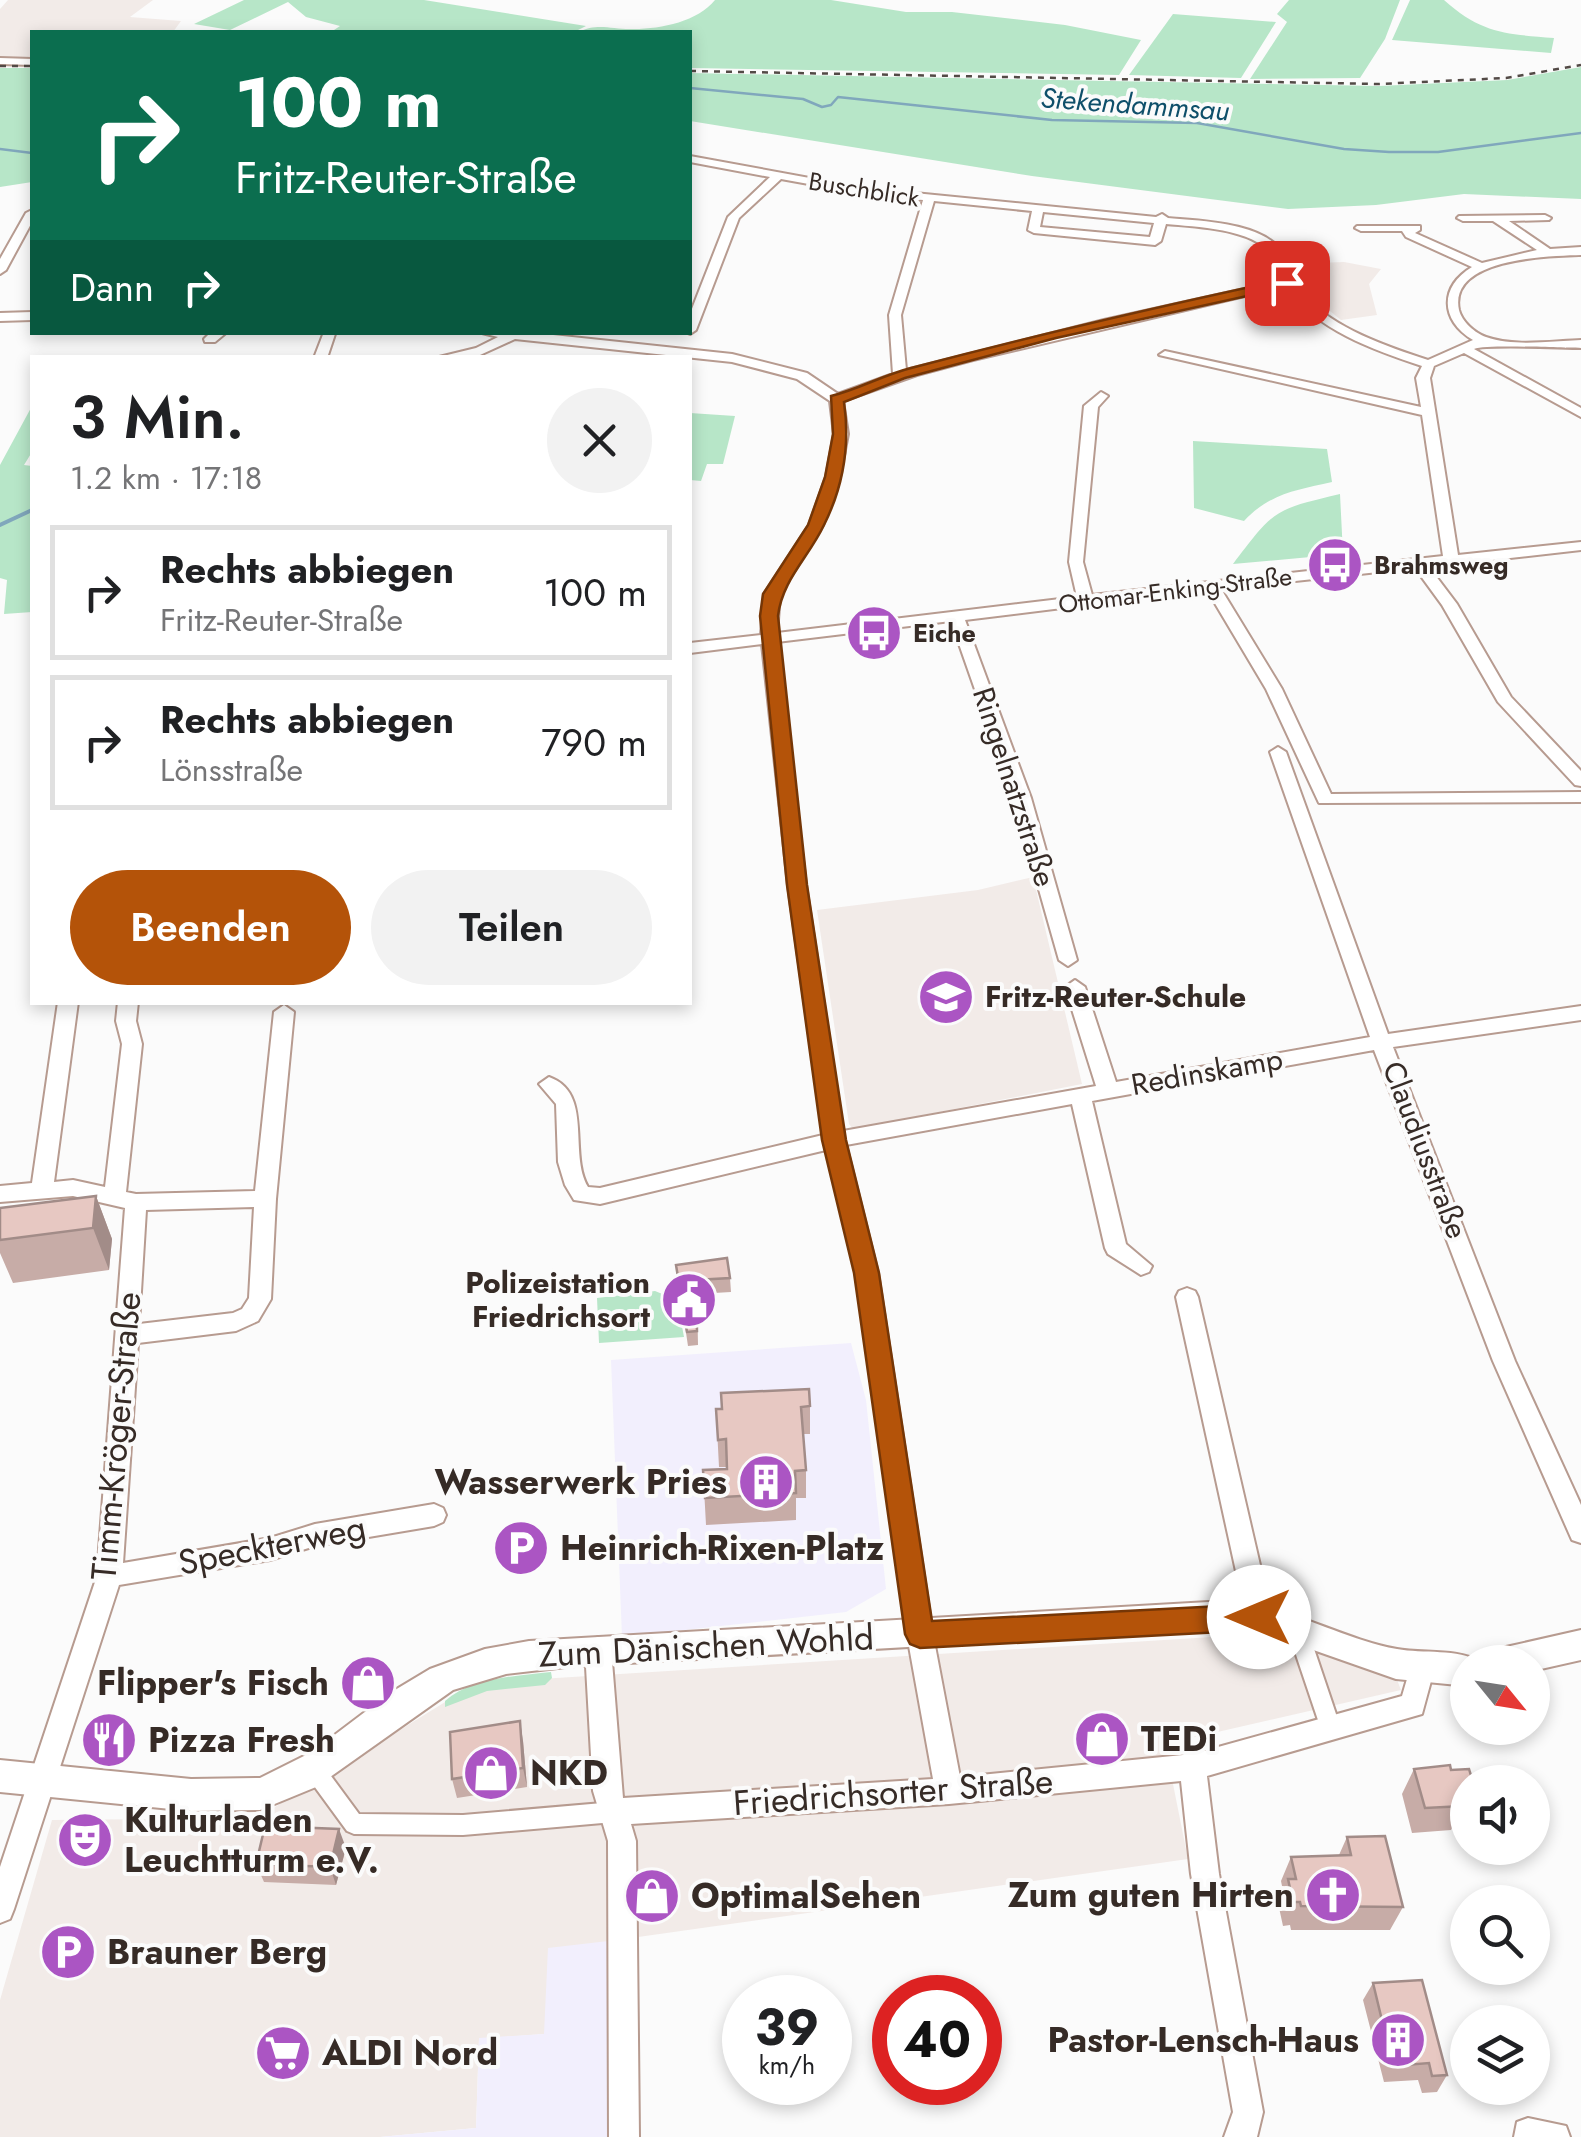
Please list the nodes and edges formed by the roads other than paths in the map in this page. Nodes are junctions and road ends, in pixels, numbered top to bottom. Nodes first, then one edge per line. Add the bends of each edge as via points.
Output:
1 (0, 61) edge
2 (30, 62) edge
3 (692, 159) edge
4 (779, 175) junction
5 (929, 198) junction
6 (1039, 206) junction
7 (1493, 216) junction
8 (30, 217) edge
9 (1162, 218) junction
10 (1463, 218) dead end
11 (1546, 218) dead end
12 (1361, 228) dead end
13 (1406, 228) junction
14 (1428, 228) dead end
15 (1581, 251) edge
16 (1547, 252) junction
17 (1482, 267) junction
18 (0, 270) edge
19 (1287, 283) junction
20 (30, 316) edge
21 (0, 317) edge
22 (692, 326) edge
23 (504, 335) edge
24 (688, 335) edge
25 (511, 336) junction
26 (563, 336) edge
27 (1483, 340) junction
28 (1581, 344) edge
29 (1462, 348) junction
30 (682, 351) junction
31 (458, 355) edge
32 (1166, 355) dead end
33 (1429, 364) junction
34 (900, 375) junction
35 (1101, 396) dead end
36 (836, 399) junction
37 (1426, 412) junction
38 (1581, 413) edge
39 (1581, 546) edge
40 (1451, 559) junction
41 (1418, 562) junction
42 (1211, 585) junction
43 (1086, 601) junction
44 (956, 616) junction
45 (769, 638) junction
46 (692, 648) edge
47 (1310, 763) junction
48 (1581, 781) edge
49 (1581, 796) edge
50 (1068, 960) dead end
51 (1075, 987) dead end
52 (68, 1005) edge
53 (128, 1005) edge
54 (284, 1012) dead end
55 (1581, 1012) edge
56 (1384, 1042) junction
57 (548, 1084) dead end
58 (1108, 1090) junction
59 (1080, 1096) junction
60 (834, 1140) junction
61 (42, 1188) junction
62 (0, 1194) edge
63 (126, 1199) junction
64 (265, 1199) junction
65 (1141, 1266) dead end
66 (1187, 1297) dead end
67 (125, 1334) junction
68 (434, 1515) dead end
69 (1581, 1532) edge
70 (110, 1576) junction
71 (1259, 1617) junction
72 (1297, 1628) junction
73 (920, 1634) junction
74 (1581, 1645) edge
75 (598, 1649) junction
76 (1550, 1652) edge
77 (1422, 1670) junction
78 (1450, 1671) edge
79 (1330, 1726) junction
80 (1193, 1767) junction
81 (313, 1768) junction
82 (0, 1776) edge
83 (42, 1780) junction
84 (949, 1791) junction
85 (614, 1812) junction
86 (0, 1909) edge
87 (1244, 2125) edge
88 (624, 2137) edge

1 - 2 street
3 - 4 street, Buschblick
4 - 5 street, Buschblick
4 - 22 street via 734,217
5 - 6 street, Buschblick
5 - 34 street via 896,316
6 - 9 street, Buschblick
6 - 9 street via 1034,230 1052,233 1155,241
7 - 10 street
7 - 11 street
7 - 16 street
8 - 18 street
9 - 19 street, Buschblick via 1246,232 1278,254
12 - 13 street
13 - 14 street
13 - 17 street
15 - 16 street
16 - 17 street
17 - 27 street via 1457,284 1452,302 1456,319
19 - 33 street, Buschblick via 1349,332
19 - 34 street
20 - 21 street
23 - 25 street
24 - 30 street
25 - 26 street
25 - 31 street
26 - 30 street
27 - 28 street
27 - 29 street
29 - 33 street
29 - 38 street
30 - 36 street via 772,366
32 - 37 street
33 - 37 street via 1423,378
34 - 36 street
35 - 43 street via 1091,406 1076,562
36 - 45 street via 841,434 833,477 816,525 772,594
37 - 40 street
39 - 40 street, Ottomar-Enking-Straße
40 - 41 street, Ottomar-Enking-Straße
41 - 42 street, Ottomar-Enking-Straße
41 - 48 street via 1504,699
42 - 43 street, Ottomar-Enking-Straße
42 - 47 street via 1254,647
43 - 44 street, Ottomar-Enking-Straße
44 - 45 street, Ottomar-Enking-Straße
44 - 50 street, Ringelnatzstraße via 1022,798
45 - 46 street, Ottomar-Enking-Straße
45 - 60 street
47 - 49 street via 1324,799
47 - 56 street, Claudiusstraße via 1280,758
51 - 58 street
52 - 61 street
53 - 63 street, Timm-Kröger-Straße
54 - 64 street
55 - 56 street, Redinskamp
56 - 58 street, Redinskamp
56 - 69 street, Claudiusstraße via 1504,1361
57 - 60 street, Redinskamp via 566,1102 570,1174 590,1196
58 - 59 street, Redinskamp
59 - 60 street, Redinskamp
59 - 65 street via 1116,1248
60 - 73 street via 866,1273
61 - 62 street
61 - 63 street
63 - 64 street
63 - 67 street, Timm-Kröger-Straße
64 - 67 street via 260,1300 250,1315
66 - 71 street
67 - 70 street, Timm-Kröger-Straße
68 - 70 street, Speckterweg
70 - 83 street, Timm-Kröger-Straße
71 - 72 street, Zum Dänischen Wohld
71 - 73 street, Zum Dänischen Wohld
72 - 77 street, Zum Dänischen Wohld
72 - 79 street
73 - 75 street, Zum Dänischen Wohld
73 - 84 street
74 - 76 street
75 - 81 street, Zum Dänischen Wohld via 496,1659 462,1670
75 - 85 street
77 - 78 street
77 - 79 street, Friedrichsorter Straße via 1413,1705
79 - 80 street, Friedrichsorter Straße
80 - 84 street, Friedrichsorter Straße
80 - 87 street
81 - 83 street, Zum Dänischen Wohld via 258,1795 234,1797
81 - 85 street, Friedrichsorter Straße via 354,1824 449,1826
82 - 83 street, Zum Dänischen Wohld
83 - 86 street
84 - 85 street, Friedrichsorter Straße
85 - 88 street via 622,1841

